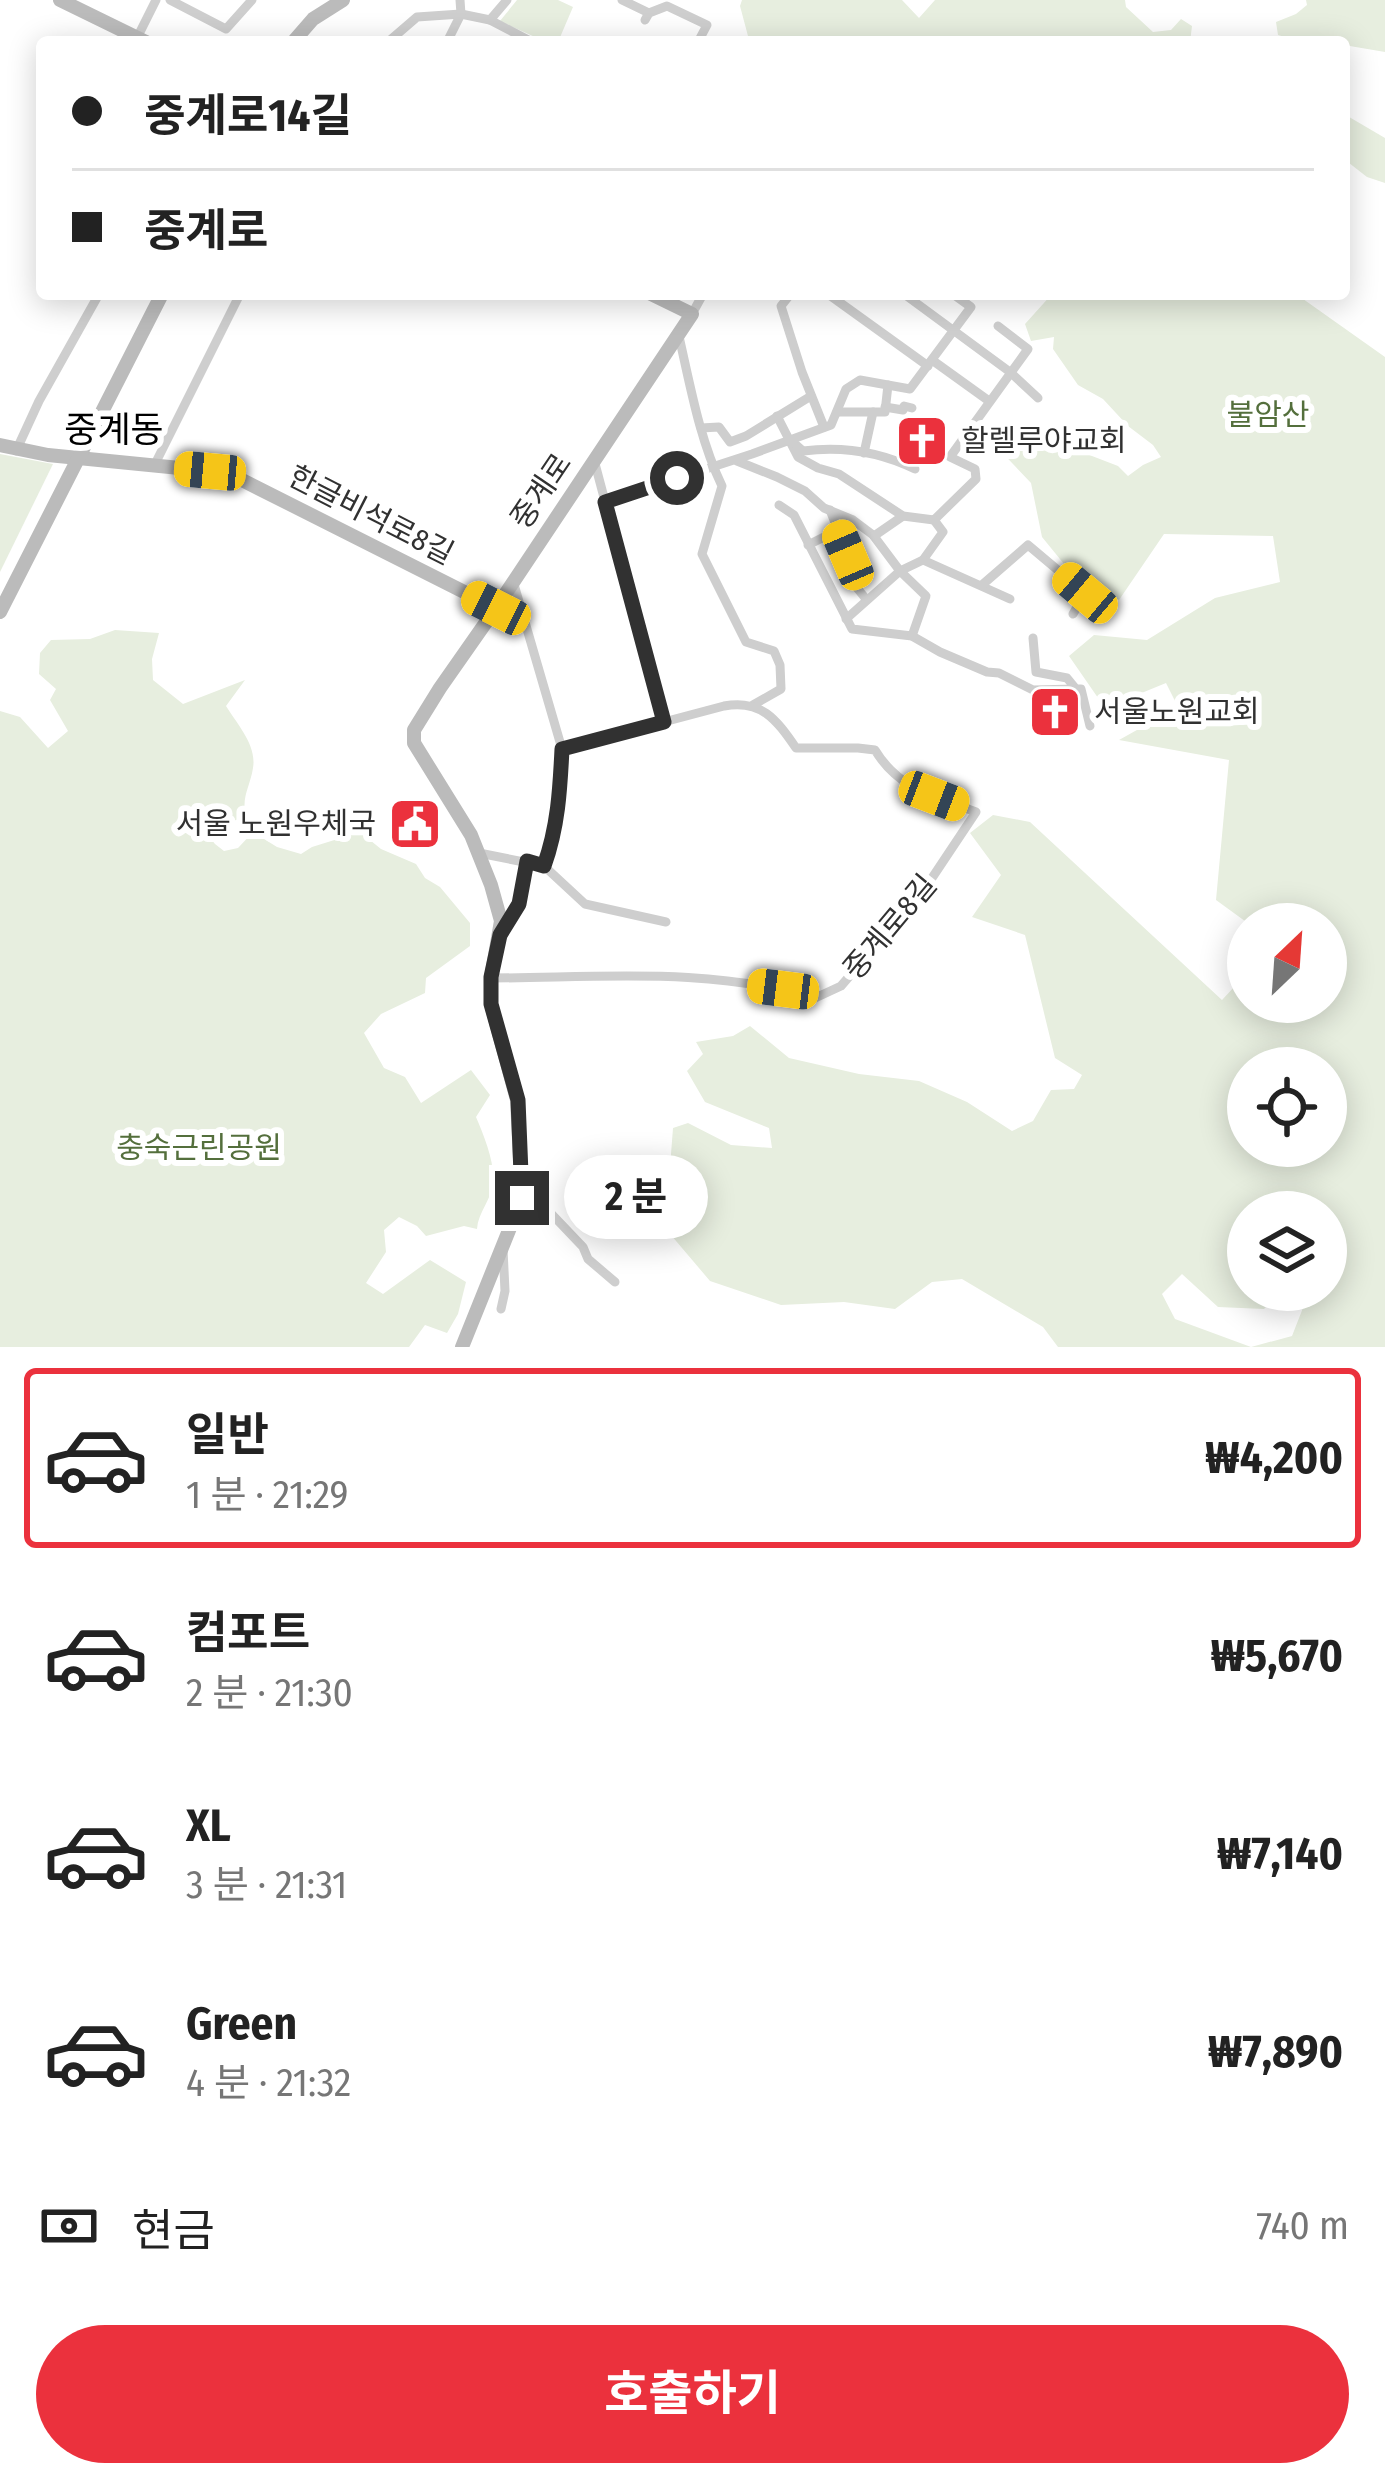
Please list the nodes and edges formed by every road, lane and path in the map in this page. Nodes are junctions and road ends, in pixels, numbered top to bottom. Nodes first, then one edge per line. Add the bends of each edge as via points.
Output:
1 (60, 0) edge
2 (156, 0) edge
3 (170, 0) edge
4 (252, 0) edge
5 (343, 0) edge
6 (460, 0) edge
7 (507, 0) edge
8 (622, 0) edge
9 (461, 14) junction
10 (490, 20) junction
11 (132, 36) edge
12 (142, 36) edge
13 (298, 36) edge
14 (395, 36) edge
15 (450, 36) edge
16 (521, 36) edge
17 (701, 36) edge
18 (96, 300) edge
19 (159, 300) edge
20 (237, 300) edge
21 (663, 300) edge
22 (700, 300) edge
23 (785, 300) edge
24 (837, 300) edge
25 (913, 300) edge
26 (961, 300) edge
27 (692, 314) junction
28 (998, 326) dead end
29 (954, 329) junction
30 (678, 332) junction
31 (930, 363) junction
32 (1010, 372) junction
33 (888, 385) junction
34 (811, 396) junction
35 (1038, 398) dead end
36 (989, 401) junction
37 (885, 407) junction
38 (912, 408) dead end
39 (836, 412) junction
40 (873, 412) junction
41 (777, 416) junction
42 (827, 426) junction
43 (701, 428) junction
44 (790, 440) junction
45 (8, 448) edge
46 (829, 448) junction
47 (864, 453) junction
48 (77, 458) junction
49 (736, 459) junction
50 (594, 460) junction
51 (154, 466) junction
52 (712, 466) junction
53 (915, 469) dead end
54 (605, 502) junction
55 (779, 506) dead end
56 (830, 510) junction
57 (903, 516) junction
58 (934, 520) junction
59 (838, 530) junction
60 (874, 536) junction
61 (808, 544) junction
62 (922, 560) junction
63 (900, 572) junction
64 (514, 581) junction
65 (982, 585) junction
66 (1010, 598) dead end
67 (866, 599) junction
68 (496, 608) junction
69 (0, 612) edge
70 (1073, 614) dead end
71 (846, 619) junction
72 (912, 636) junction
73 (1033, 638) dead end
74 (1076, 689) junction
75 (753, 705) junction
76 (664, 722) junction
77 (1090, 726) dead end
78 (562, 749) junction
79 (479, 853) junction
80 (527, 861) junction
81 (544, 866) junction
82 (666, 922) dead end
83 (500, 935) junction
84 (491, 977) junction
85 (523, 1184) junction
86 (503, 1249) junction
87 (615, 1282) dead end
88 (501, 1310) dead end
89 (462, 1347) edge

1 - 11 street
2 - 12 street
3 - 4 street via 226,29
5 - 13 street
6 - 9 street
7 - 10 street
8 - 17 street via 647,17 667,6 707,25
9 - 10 street
9 - 14 street via 417,16
9 - 15 street
10 - 16 street
18 - 45 street
19 - 48 street
20 - 51 street
21 - 27 street
22 - 27 street
23 - 34 street
24 - 31 street
25 - 29 street
26 - 29 street via 971,307
27 - 30 street, 중계로
28 - 32 street via 1028,349
29 - 31 street
29 - 32 street
30 - 43 street
30 - 50 street, 중계로
31 - 33 street via 910,388
31 - 36 street
32 - 35 street
32 - 36 street
33 - 37 street
33 - 39 street via 860,380
34 - 41 street
34 - 42 street
36 - 58 street via 950,458 975,469 976,479
37 - 38 street
37 - 40 street
39 - 40 street
39 - 42 street
40 - 47 street
41 - 43 street via 730,442 719,427
41 - 44 street
42 - 44 street
42 - 46 street
43 - 52 street
44 - 46 street via 803,451
44 - 49 street
44 - 57 street via 798,457
45 - 48 street, 한글비석로8길
46 - 47 street
47 - 53 street
48 - 51 street, 한글비석로8길
48 - 69 street
49 - 52 street
49 - 56 street
50 - 54 street
50 - 64 street, 중계로
51 - 68 street, 한글비석로8길 via 240,479
52 - 54 street
52 - 75 street via 722,486 702,554 746,642 773,651 780,665 781,689
54 - 76 street
55 - 61 street via 794,515
56 - 59 street
56 - 60 street
57 - 58 street
57 - 60 street
58 - 62 street via 943,532
59 - 61 street
59 - 67 street via 849,578
60 - 63 street
61 - 71 street
62 - 63 street
62 - 65 street
63 - 67 street
63 - 72 street via 926,596
64 - 68 street, 중계로
64 - 78 street
65 - 66 street
65 - 70 street via 1028,545 1085,593
67 - 71 street
68 - 79 street, 중계로 via 413,740
71 - 72 street via 852,629
72 - 74 street via 1033,690
73 - 74 street via 1036,672 1067,678
74 - 77 street
75 - 76 street
75 - 84 street, 중계로8길 via 796,748 875,750 912,788 976,812 926,887 841,986 813,999 698,978
76 - 78 street
78 - 81 street via 559,810
79 - 80 street
79 - 83 street, 중계로
80 - 81 street
80 - 83 street, 중계로 via 519,904
81 - 82 street via 585,904
83 - 84 street, 중계로
84 - 85 street, 중계로 via 518,1100
85 - 86 street, 중계로
85 - 87 street
86 - 88 street
86 - 89 street, 중계로

